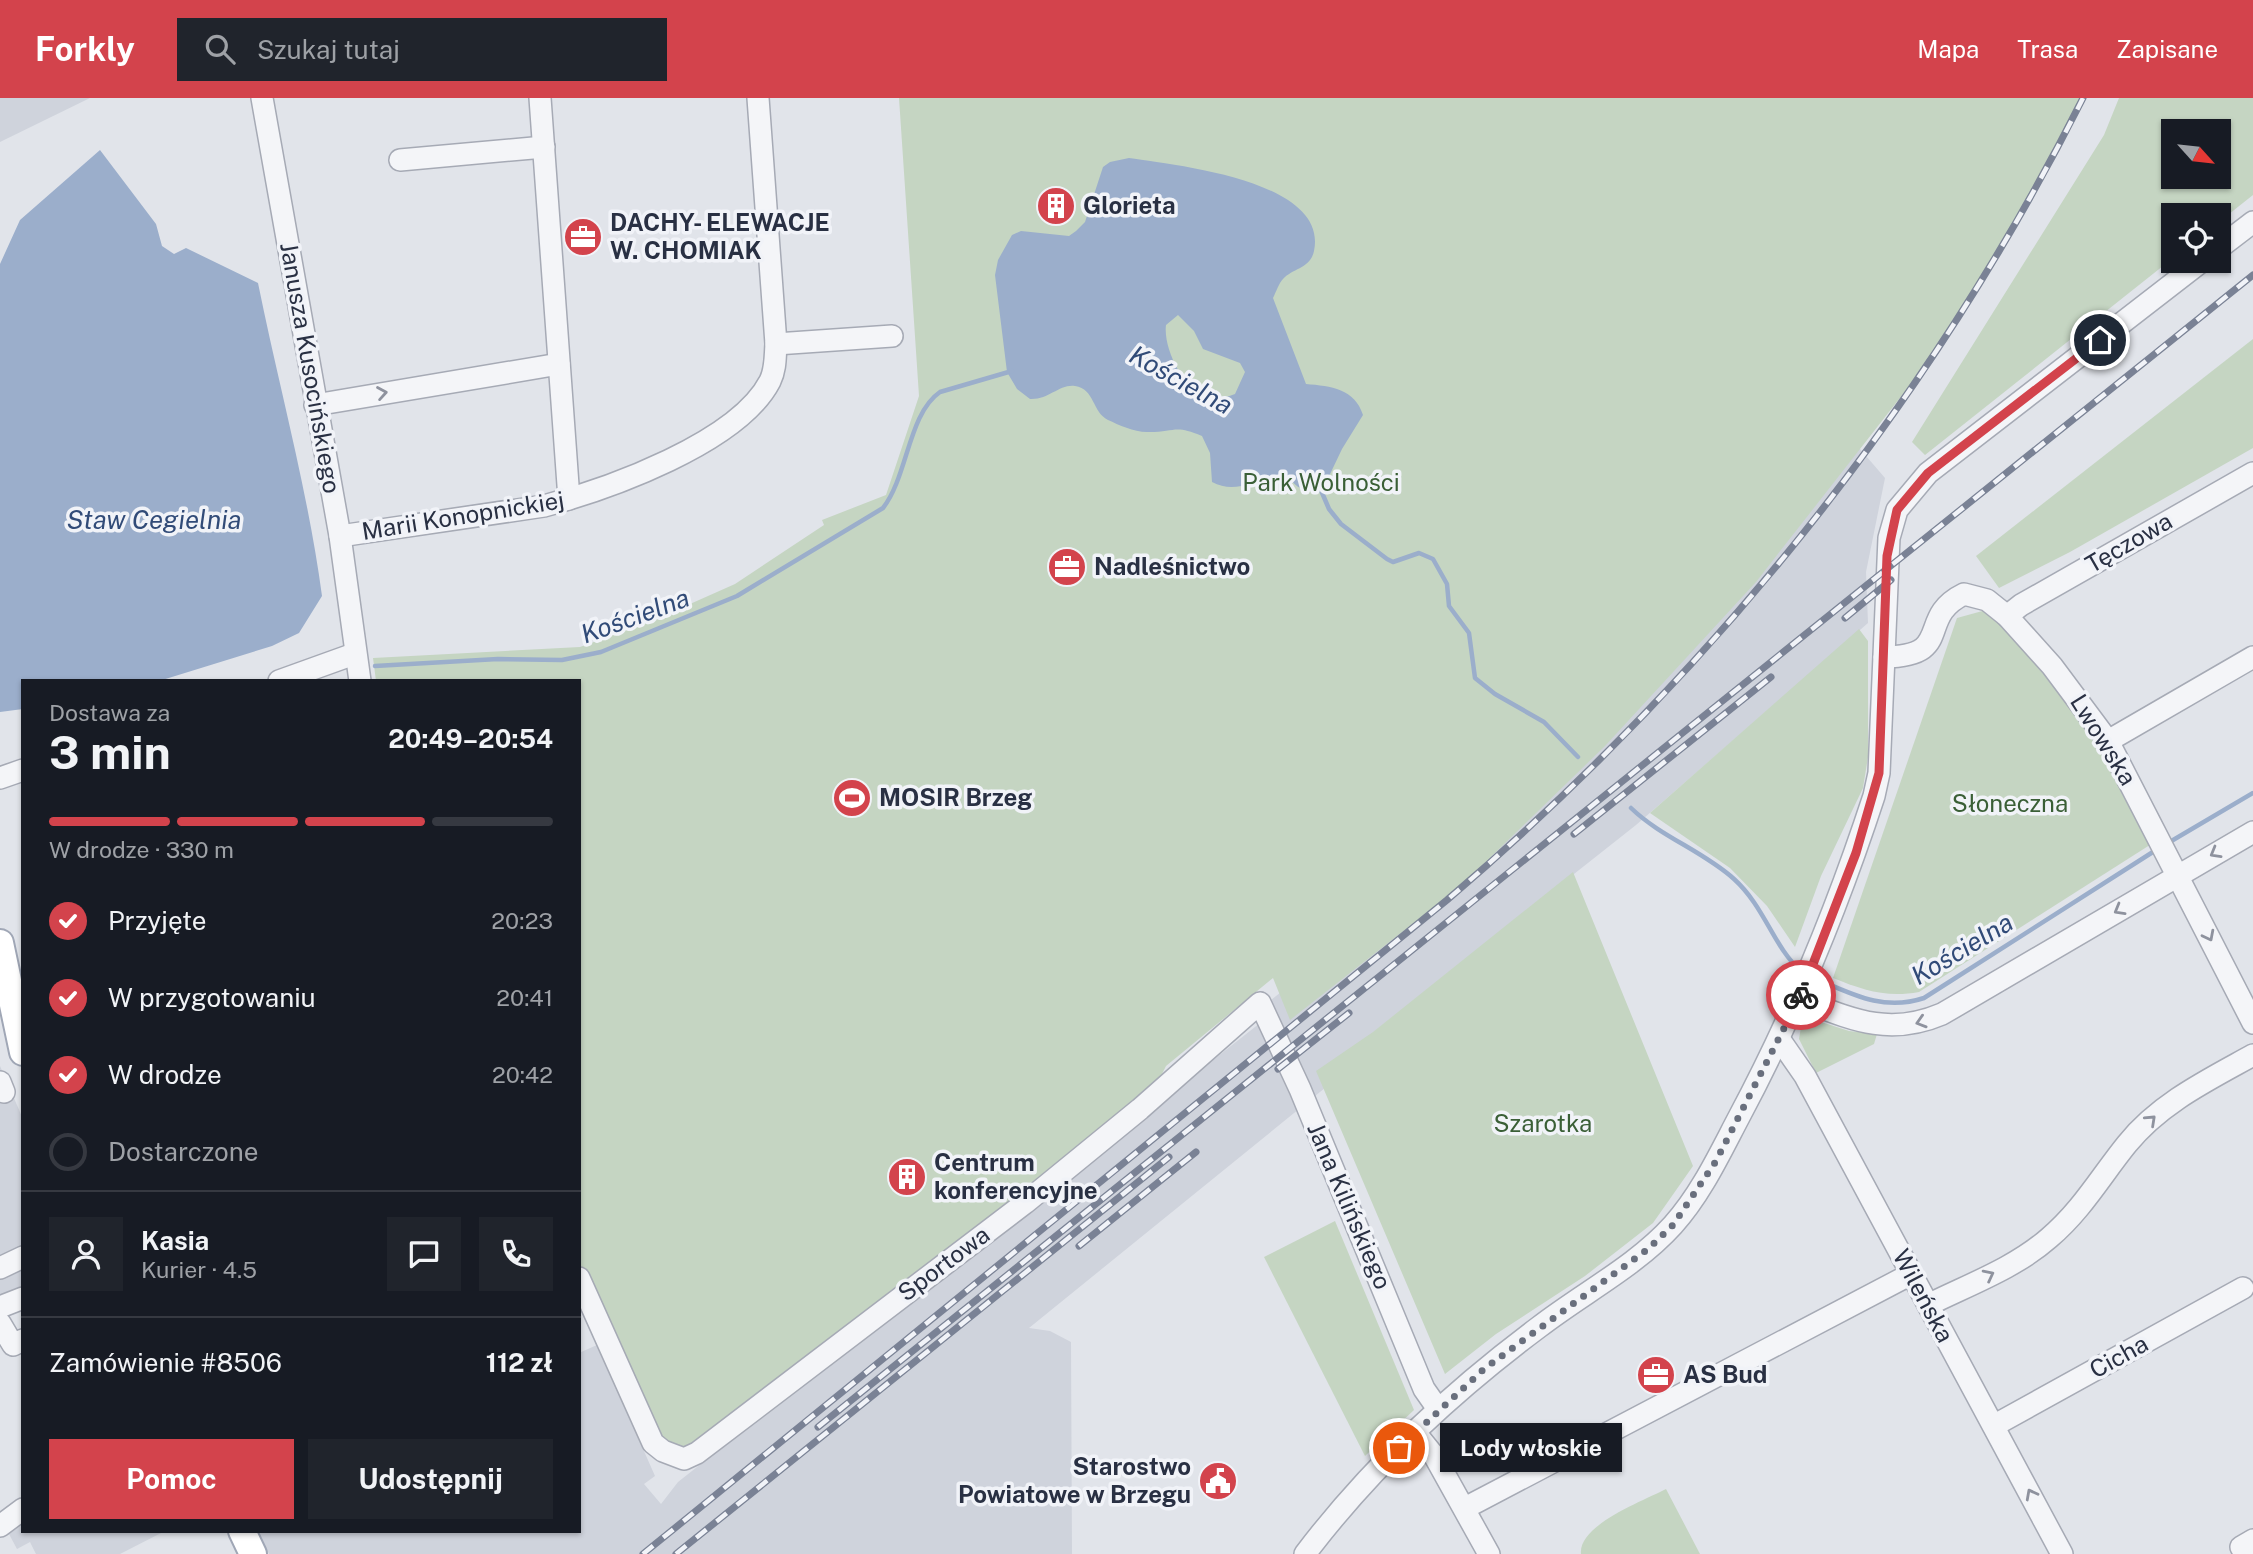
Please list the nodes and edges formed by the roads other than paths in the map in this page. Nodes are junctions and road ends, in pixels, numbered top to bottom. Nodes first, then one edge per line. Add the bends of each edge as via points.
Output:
1 (262, 98) edge
2 (540, 98) edge
3 (758, 98) edge
4 (544, 147) junction
5 (400, 160) dead end
6 (2253, 222) edge
7 (2231, 239) edge
8 (2187, 273) edge
9 (892, 335) dead end
10 (776, 344) junction
11 (559, 364) junction
12 (315, 405) junction
13 (2253, 473) edge
14 (569, 499) junction
15 (340, 536) junction
16 (2007, 616) junction
17 (354, 654) junction
18 (1884, 657) junction
19 (2253, 657) edge
20 (285, 679) edge
21 (360, 679) edge
22 (2108, 741) junction
23 (21, 771) edge
24 (0, 778) edge
25 (2253, 832) edge
26 (2178, 875) junction
27 (0, 934) edge
28 (0, 943) edge
29 (1806, 982) junction
30 (21, 992) edge
31 (1260, 1003) joint
32 (2253, 1023) edge
33 (1780, 1040) junction
34 (21, 1043) edge
35 (2253, 1055) edge
36 (21, 1258) edge
37 (0, 1268) edge
38 (1911, 1273) junction
39 (581, 1282) edge
40 (2243, 1288) dead end
41 (21, 1299) edge
42 (1928, 1305) junction
43 (0, 1307) edge
44 (0, 1323) edge
45 (21, 1341) edge
46 (1438, 1409) junction
47 (1994, 1425) junction
48 (1415, 1431) junction
49 (1465, 1508) junction
50 (21, 1510) edge
51 (0, 1526) edge
52 (243, 1533) edge
53 (2253, 1541) edge
54 (253, 1554) edge
55 (1305, 1554) edge
56 (1489, 1554) edge
57 (2063, 1554) edge
58 (2245, 1554) edge

1 - 12 street, Janusza Kusocińskiego
2 - 4 street
3 - 10 street, Marii Konopnickiej
4 - 5 street
4 - 11 street
6 - 7 street
8 - 18 street via 1914,486 1897,510 1889,538
9 - 10 street
10 - 14 street, Marii Konopnickiej via 774,372 744,414 649,469
12 -> 11 street
11 - 14 street
12 - 15 street, Janusza Kusocińskiego
13 - 16 street, Tęczowa
14 - 15 street, Marii Konopnickiej
15 - 17 street, Janusza Kusocińskiego
16 - 18 street, Lwowska via 1987,600 1965,594 1945,607 1921,652
16 - 22 street, Lwowska via 2060,675
17 - 20 street
17 - 21 street, Janusza Kusocińskiego
18 - 29 street via 1874,796
19 - 22 street
22 - 26 street, Lwowska
23 - 24 street
25 -> 26 street
26 -> 29 street via 1922,1023 1863,1022
26 -> 32 street, Lwowska
27 - 30 main road
28 - 34 main road
29 - 33 street
31 - 39 street, Sportowa via 1025,1203 684,1459 653,1443
31 - 46 street, Jana Kilińskiego via 1424,1389
33 - 38 street, Wileńska via 1805,1076
33 - 46 street via 1716,1161 1673,1225
42 -> 35 street via 1996,1272 2047,1240 2089,1199 2147,1123 2186,1093
36 - 37 street
38 - 42 street, Wileńska
38 - 49 street
40 - 47 street, Cicha
41 - 43 street
42 - 47 street, Wileńska
44 - 45 street via 13,1345
46 - 48 street
57 -> 47 street, Wileńska
48 - 49 street
48 - 55 street
49 - 56 street
50 - 51 street
52 - 54 main road
53 - 58 street via 2242,1547

